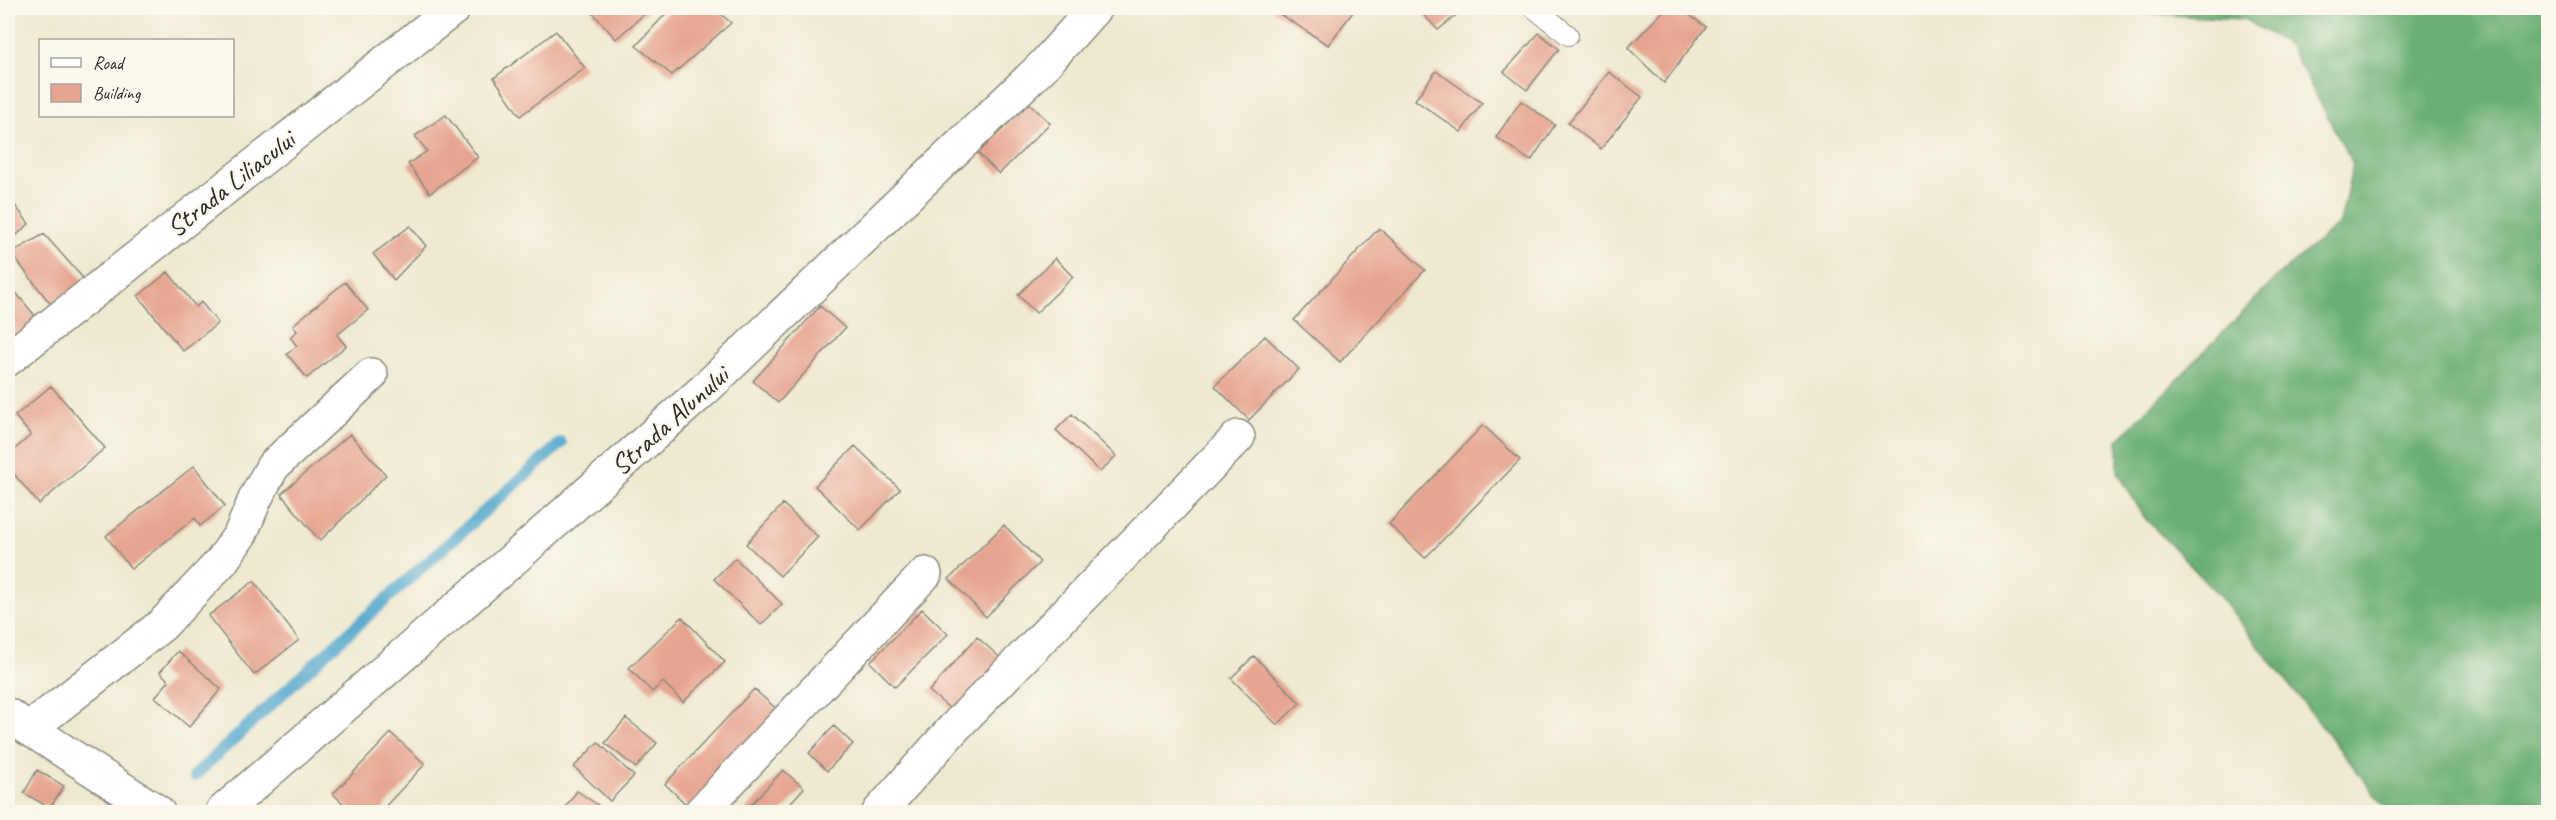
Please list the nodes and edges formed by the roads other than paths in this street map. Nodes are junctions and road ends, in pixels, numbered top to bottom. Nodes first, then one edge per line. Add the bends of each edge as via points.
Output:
1 (454, 8) edge
2 (1095, 8) edge
3 (1534, 8) edge
4 (1568, 35) dead end
5 (8, 359) edge
6 (371, 375) dead end
7 (1238, 437) dead end
8 (925, 574) dead end
9 (18, 722) edge
10 (158, 813) edge
11 (222, 813) edge
12 (701, 813) edge
13 (879, 813) edge

1 - 5 street, Strada Liliacului
2 - 11 street, Strada Alunului via 1042,67 705,389
3 - 4 lane
6 - 9 street via 273,466 242,533 222,561 162,625
7 - 13 street via 952,730
8 - 12 street
9 - 10 street

